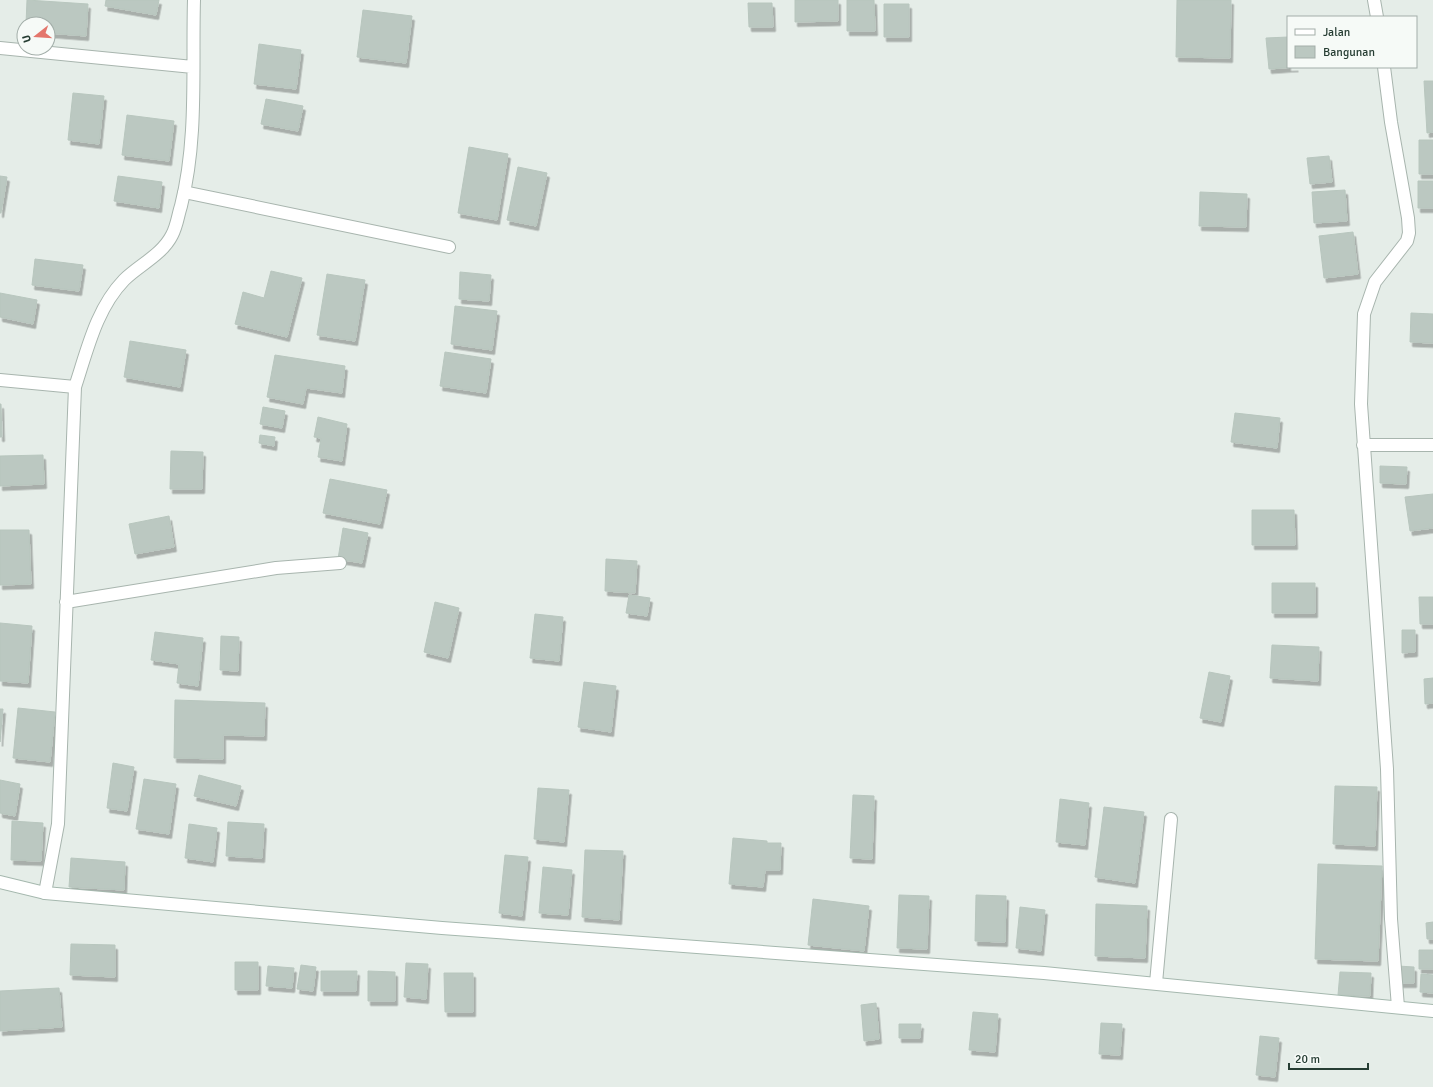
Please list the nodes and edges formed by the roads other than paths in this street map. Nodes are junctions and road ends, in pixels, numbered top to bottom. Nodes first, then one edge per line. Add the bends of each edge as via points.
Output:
1 (194, 0) edge
2 (1374, 0) edge
3 (1377, 16) edge
4 (0, 48) edge
5 (194, 66) junction
6 (1384, 68) edge
7 (184, 192) junction
8 (449, 247) dead end
9 (0, 380) edge
10 (75, 387) junction
11 (1364, 445) junction
12 (1433, 445) edge
13 (340, 563) dead end
14 (66, 602) junction
15 (1171, 819) dead end
16 (0, 882) edge
17 (45, 893) junction
18 (1156, 983) junction
19 (1398, 1008) junction
20 (1433, 1011) edge

1 - 5 street
2 - 3 street
4 - 5 street
5 - 7 street via 190,146
6 - 11 street via 1409,233 1407,241 1375,282 1364,314 1361,404
7 - 8 street
7 - 10 street via 172,235 157,254 124,280 110,297 97,322
9 - 10 street
10 - 14 street
11 - 12 street
11 - 19 street via 1387,769 1391,919
13 - 14 street via 276,568
14 - 17 street via 58,824
15 - 18 street
16 - 17 street
17 - 18 street via 442,928
18 - 19 street
19 - 20 street

